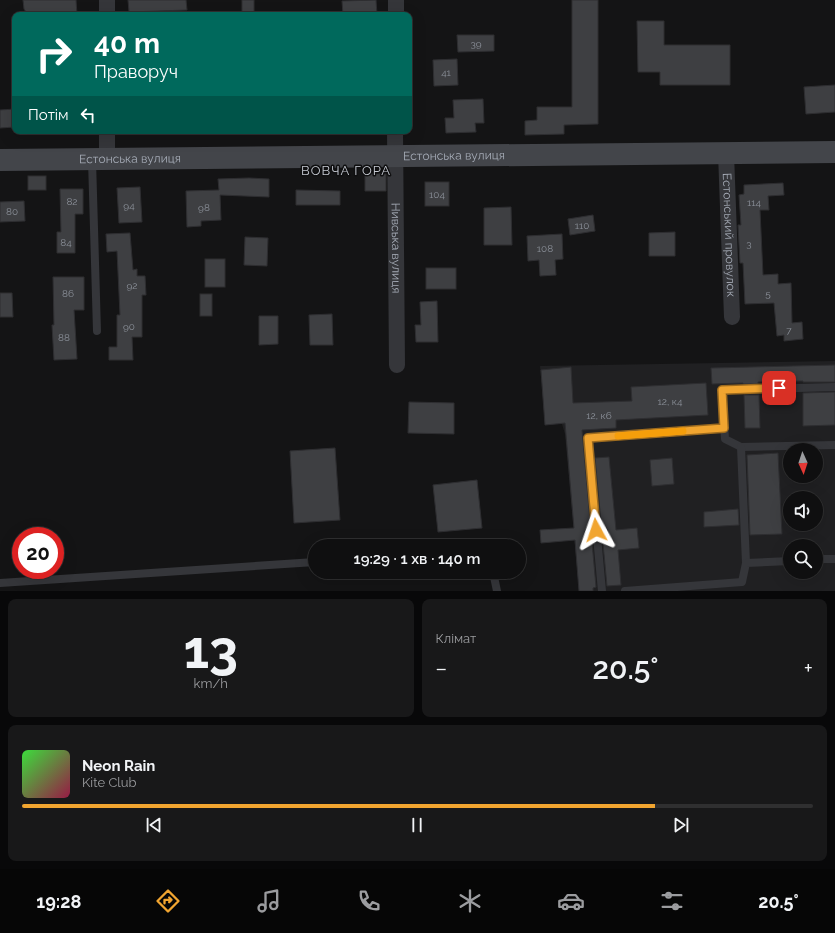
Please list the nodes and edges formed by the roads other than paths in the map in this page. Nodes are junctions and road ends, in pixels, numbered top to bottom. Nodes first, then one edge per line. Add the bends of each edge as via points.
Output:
1 (107, 0) edge
2 (396, 0) edge
3 (107, 12) edge
4 (396, 12) edge
5 (106, 134) edge
6 (395, 134) edge
7 (835, 152) edge
8 (726, 153) junction
9 (395, 156) junction
10 (100, 159) junction
11 (0, 160) edge
12 (732, 317) dead end
13 (97, 331) dead end
14 (397, 365) dead end
15 (835, 387) edge
16 (724, 428) junction
17 (835, 445) edge
18 (740, 447) junction
19 (835, 558) edge
20 (823, 559) edge
21 (783, 561) edge
22 (308, 562) edge
23 (746, 563) junction
24 (494, 579) edge
25 (0, 583) edge
26 (497, 591) edge
27 (602, 591) edge
28 (625, 591) edge

1 - 3 street
2 - 4 street
5 - 10 street
6 - 9 street, Нивська вулиця
7 - 8 street, Естонська вулиця
8 - 9 street, Естонська вулиця
8 - 12 street, Естонський провулок
9 - 10 street, Естонська вулиця
9 - 14 street, Нивська вулиця
10 - 11 street, Естонська вулиця
10 - 13 lane
15 - 16 lane via 722,390
16 - 18 lane via 725,439
16 - 27 lane via 588,438
17 - 18 lane
18 - 23 lane
19 - 20 lane
21 - 23 lane
22 - 25 lane
23 - 28 lane via 742,582
24 - 26 lane

